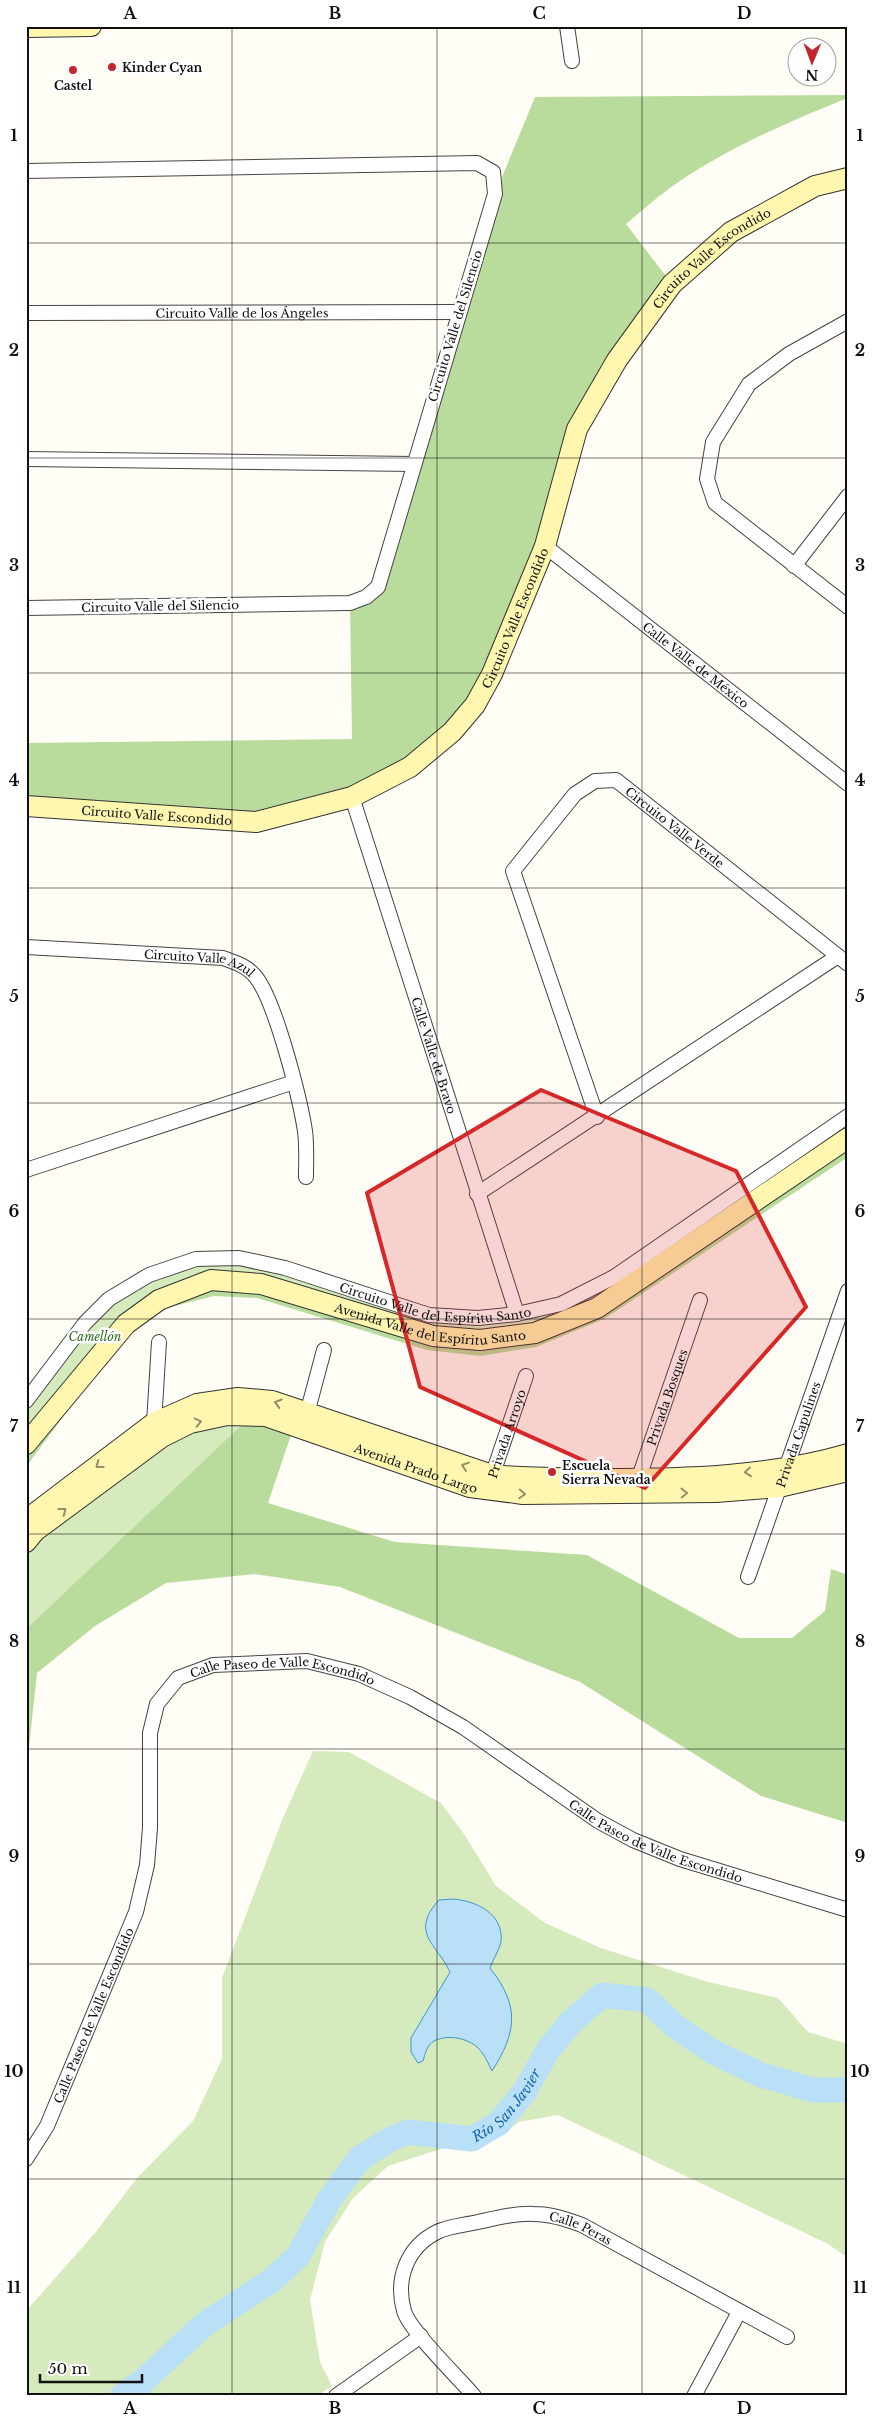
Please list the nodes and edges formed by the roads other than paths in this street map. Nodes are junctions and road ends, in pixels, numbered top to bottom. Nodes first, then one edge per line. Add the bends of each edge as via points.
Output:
1 (91, 26) edge
2 (567, 26) edge
3 (26, 27) edge
4 (572, 61) dead end
5 (26, 171) edge
6 (848, 178) edge
7 (459, 312) junction
8 (26, 313) edge
9 (848, 322) edge
10 (26, 459) edge
11 (414, 464) junction
12 (848, 496) edge
13 (545, 546) junction
14 (794, 566) junction
15 (848, 607) edge
16 (26, 608) edge
17 (848, 784) edge
18 (352, 797) junction
19 (26, 806) edge
20 (26, 947) edge
21 (843, 960) edge
22 (294, 1082) junction
23 (848, 1116) edge
24 (597, 1117) junction
25 (848, 1138) edge
26 (27, 1168) edge
27 (306, 1177) dead end
28 (478, 1194) junction
29 (848, 1291) edge
30 (700, 1300) dead end
31 (517, 1314) junction
32 (159, 1342) dead end
33 (324, 1350) dead end
34 (526, 1376) dead end
35 (26, 1401) edge
36 (305, 1420) junction
37 (154, 1423) junction
38 (26, 1444) edge
39 (134, 1448) junction
40 (848, 1454) edge
41 (786, 1468) junction
42 (848, 1472) edge
43 (490, 1483) junction
44 (636, 1486) junction
45 (779, 1487) junction
46 (26, 1520) edge
47 (26, 1542) edge
48 (748, 1577) dead end
49 (848, 1910) edge
50 (26, 2160) edge
51 (739, 2312) junction
52 (421, 2336) junction
53 (787, 2337) dead end
54 (336, 2396) edge
55 (474, 2396) edge
56 (694, 2396) edge

1 - 3 street
2 - 4 street
5 - 7 street, Circuito Valle del Silencio via 477,163 493,172 495,194
6 - 13 street, Circuito Valle Escondido via 815,186 731,232 672,284 616,360 578,429
7 - 8 street, Circuito Valle de los Ángeles
7 - 11 street, Circuito Valle del Silencio
9 - 14 street via 789,354 749,384 713,442 707,479 716,503
10 - 11 street
11 - 16 street, Circuito Valle del Silencio via 378,587 366,597 350,603
12 - 14 street
13 - 17 street, Calle Valle de México
13 - 18 street, Circuito Valle Escondido via 492,674 475,705 452,732 410,767
14 - 15 street
18 - 19 street, Circuito Valle Escondido via 256,822
18 - 28 street, Calle Valle de Bravo
20 - 22 street, Circuito Valle Azul via 202,956 222,958 241,965 255,975 265,990
21 - 24 street, Circuito Valle Verde
21 - 24 street, Circuito Valle Verde via 616,780 595,780 575,794 513,871
22 - 26 street
22 - 27 street, Circuito Valle Azul via 305,1132
23 - 31 street, Circuito Valle del Espíritu Santo via 614,1277 561,1304
24 - 28 street, Circuito Valle Verde
25 - 38 street, Avenida Valle del Espíritu Santo via 597,1308 534,1333 480,1340 433,1336 261,1284 211,1280 159,1300 126,1324
28 - 31 street, Calle Valle de Bravo
29 - 41 street, Privada Capulines
30 - 44 street, Privada Bosques
31 - 35 street, Circuito Valle del Espíritu Santo via 478,1318 429,1315 284,1268 239,1258 196,1259 149,1275 109,1299 86,1323
32 - 37 street
33 - 36 street
34 - 43 street, Privada Arroyo
36 -> 37 street, Avenida Prado Largo via 272,1401 238,1398 197,1404
39 -> 36 street, Avenida Prado Largo via 190,1423 227,1415
36 - 43 street, Avenida Prado Largo via 470,1487
37 - 39 street, Avenida Prado Largo
39 -> 46 street, Avenida Prado Largo
47 -> 39 street, Avenida Prado Largo
40 - 41 street, Avenida Prado Largo
41 -> 44 street, Avenida Prado Largo
41 - 45 street, Privada Capulines
42 - 45 street, Avenida Prado Largo
43 - 44 street, Avenida Prado Largo via 523,1494
44 -> 45 street, Avenida Prado Largo via 716,1492
45 - 48 street, Privada Capulines
49 - 50 street, Calle Paseo de Valle Escondido via 680,1859 633,1840 598,1821 464,1726 358,1674 307,1661 213,1665 178,1678 157,1704 150,1733 147,1865 136,1912 47,2126
51 - 52 street, Calle Peras via 582,2225 556,2216 509,2215 438,2231 417,2246 404,2266 401,2291 405,2313
51 - 53 street, Calle Peras
51 - 56 street
52 - 54 street
52 - 55 street, Calle Peras

